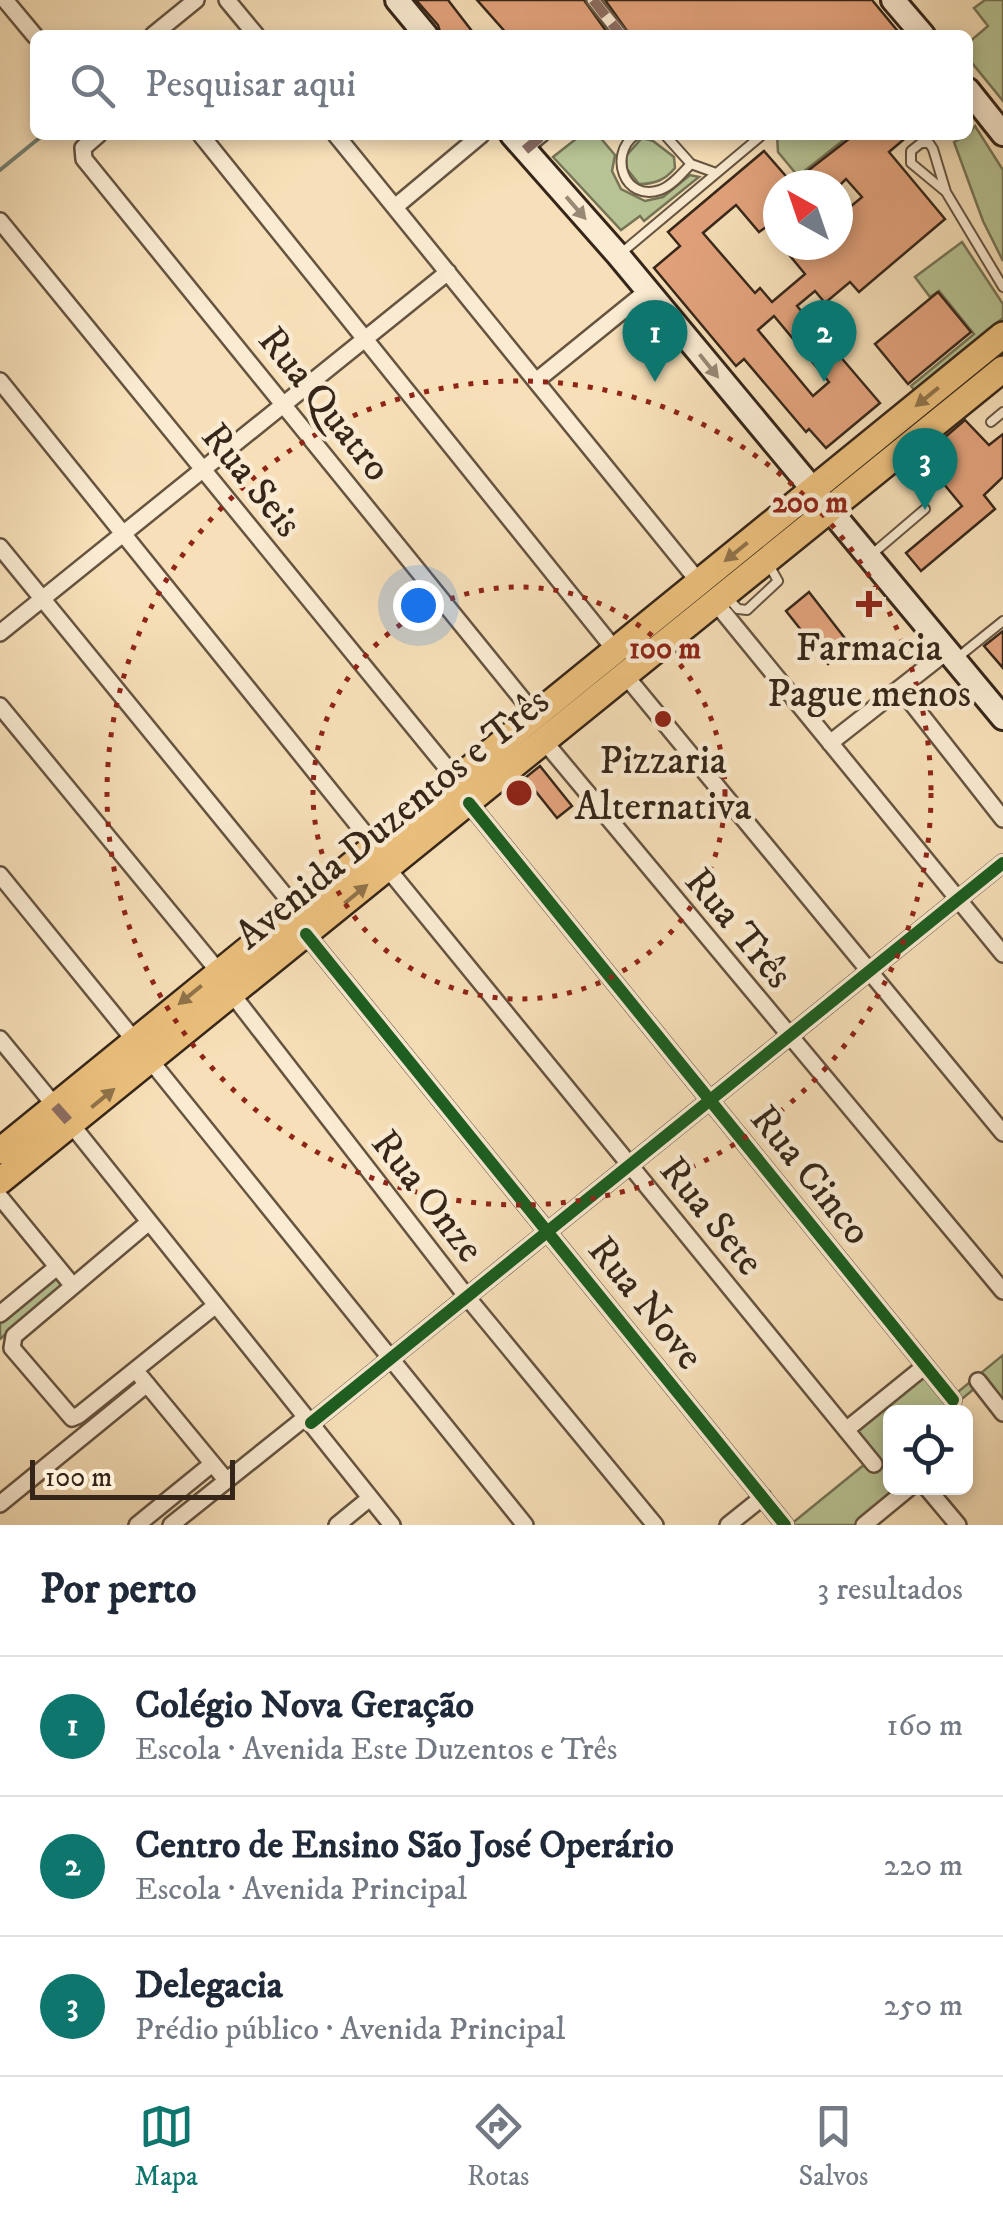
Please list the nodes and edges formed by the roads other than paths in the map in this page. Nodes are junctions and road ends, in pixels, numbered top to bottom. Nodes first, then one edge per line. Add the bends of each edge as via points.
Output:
1 (5, 0) edge
2 (227, 0) edge
3 (397, 0) edge
4 (593, 0) edge
5 (893, 0) edge
6 (185, 3) edge
7 (30, 30) edge
8 (158, 30) edge
9 (252, 30) edge
10 (422, 30) edge
11 (617, 30) edge
12 (918, 30) edge
13 (973, 96) edge
14 (1003, 134) edge
15 (92, 140) edge
16 (205, 140) edge
17 (340, 140) edge
18 (476, 140) edge
19 (527, 140) edge
20 (631, 140) edge
21 (669, 140) edge
22 (756, 140) edge
23 (691, 164) junction
24 (716, 173) junction
25 (946, 192) junction
26 (395, 207) junction
27 (0, 221) edge
28 (618, 255) junction
29 (448, 272) junction
30 (1003, 287) edge
31 (647, 291) junction
32 (1003, 335) edge
33 (364, 340) junction
34 (1003, 369) edge
35 (536, 380) junction
36 (0, 381) edge
37 (285, 404) junction
38 (1003, 412) edge
39 (991, 422) dead end
40 (203, 469) junction
41 (820, 501) junction
42 (925, 509) dead end
43 (123, 534) junction
44 (0, 547) edge
45 (868, 558) junction
46 (713, 593) junction
47 (42, 599) junction
48 (1003, 621) edge
49 (2, 631) edge
50 (615, 650) junction
51 (950, 656) junction
52 (625, 675) junction
53 (900, 688) junction
54 (0, 706) edge
55 (535, 714) junction
56 (1003, 718) edge
57 (544, 741) junction
58 (830, 743) junction
59 (456, 779) junction
60 (469, 803) junction
61 (1003, 819) edge
62 (374, 845) junction
63 (1003, 863) edge
64 (388, 868) junction
65 (0, 875) edge
66 (958, 900) junction
67 (296, 909) junction
68 (306, 934) junction
69 (1003, 954) edge
70 (870, 971) junction
71 (226, 983) junction
72 (788, 1036) junction
73 (0, 1039) edge
74 (142, 1050) junction
75 (710, 1100) junction
76 (63, 1115) junction
77 (1003, 1133) edge
78 (0, 1151) edge
79 (630, 1165) junction
80 (0, 1181) edge
81 (0, 1197) edge
82 (149, 1222) junction
83 (548, 1232) junction
84 (57, 1267) junction
85 (73, 1286) junction
86 (1003, 1292) edge
87 (467, 1297) junction
88 (216, 1305) junction
89 (0, 1314) edge
90 (392, 1357) junction
91 (924, 1366) junction
92 (135, 1370) junction
93 (978, 1381) dead end
94 (147, 1384) junction
95 (953, 1400) dead end
96 (1003, 1413) edge
97 (308, 1420) junction
98 (846, 1430) junction
99 (212, 1464) junction
100 (874, 1464) dead end
101 (226, 1480) junction
102 (900, 1495) edge
103 (933, 1495) edge
104 (763, 1497) junction
105 (370, 1498) junction
106 (0, 1504) edge
107 (137, 1525) edge
108 (171, 1525) edge
109 (337, 1525) edge
110 (392, 1525) edge
111 (525, 1525) edge
112 (655, 1525) edge
113 (728, 1525) edge
114 (785, 1525) edge
115 (864, 1525) edge
116 (958, 1525) edge

1 - 7 street
2 - 9 street
3 - 10 main road
4 - 11 street
5 - 12 main road
6 - 8 street
13 - 14 main road
15 - 37 street, Rua Quatro via 83,148 84,159
16 - 33 street
17 - 26 street
18 - 26 street
19 -> 28 main road
20 - 23 lane via 620,168 637,189 665,188
21 - 23 lane
22 - 24 lane
23 - 24 lane
24 - 28 lane
25 - 25 lane via 930,143 921,143 911,151 911,163
25 - 30 lane
26 - 29 street
27 - 40 street, Rua Seis
28 - 31 main road
29 - 33 street
29 - 35 street
31 - 35 street
31 -> 41 main road
32 -> 41 main road
33 - 37 street
33 - 50 street
34 - 41 main road
35 - 46 street
36 - 43 street
37 - 40 street
37 - 55 street, Rua Quatro
38 - 39 lane
40 - 43 street
40 - 59 street, Rua Seis
41 - 45 main road
41 -> 46 main road, Avenida Duzentos e Três
41 - 46 main road, Avenida Duzentos e Três via 766,561
42 - 45 lane
43 - 47 street
43 - 62 street
44 - 47 street
45 - 51 main road
46 - 50 main road, Avenida Duzentos e Três
46 - 52 main road, Avenida Duzentos e Três
46 - 58 street
47 - 49 street
47 - 67 street
48 - 51 lane
50 - 55 main road, Avenida Duzentos e Três
51 - 53 street
51 - 56 main road
52 - 57 main road, Avenida Duzentos e Três
52 - 70 street
53 - 58 street
53 - 61 street
54 - 71 street, Rua Onze
55 - 59 main road, Avenida Duzentos e Três
57 - 60 main road, Avenida Duzentos e Três
57 - 72 street, Rua Três
58 - 66 street
59 - 62 main road, Avenida Duzentos e Três
60 - 64 main road, Avenida Duzentos e Três
60 - 75 street, Rua Cinco
62 - 67 main road, Avenida Duzentos e Três
63 - 66 street
68 -> 64 main road, Avenida Duzentos e Três
64 - 79 street, Rua Sete
65 - 74 street
66 - 69 street
66 - 70 street
67 - 71 main road, Avenida Duzentos e Três
68 - 71 main road, Avenida Duzentos e Três
68 - 83 street, Rua Nove
70 - 72 street
70 - 77 street
71 - 74 main road, Avenida Duzentos e Três
71 - 87 street, Rua Onze
72 - 75 street
72 - 86 street, Rua Três
73 - 76 street
74 - 76 main road, Avenida Duzentos e Três
74 - 90 street
75 - 79 street
75 - 91 street, Rua Cinco
76 - 78 main road, Avenida Duzentos e Três
76 - 80 main road, Avenida Duzentos e Três
76 - 82 street
79 - 83 street
79 - 98 street, Rua Sete
81 - 84 street
82 - 85 street
82 - 88 street
83 - 87 street
83 - 104 street, Rua Nove
84 - 85 street
84 - 89 street
85 - 92 street via 14,1336 12,1348 72,1418
87 - 90 street
87 - 112 street, Rua Onze
88 - 92 street
88 - 97 street
90 - 97 street
90 - 111 street
91 - 95 street, Rua Cinco
91 - 98 street
92 - 94 street
93 - 96 street
94 - 99 street
94 - 106 street
97 - 101 street
97 - 105 street
98 - 100 street, Rua Sete
99 - 101 street
99 - 107 street
101 - 108 street
102 - 115 street
103 - 116 street
104 - 113 street
104 - 114 street, Rua Nove
105 - 109 street
105 - 110 street

